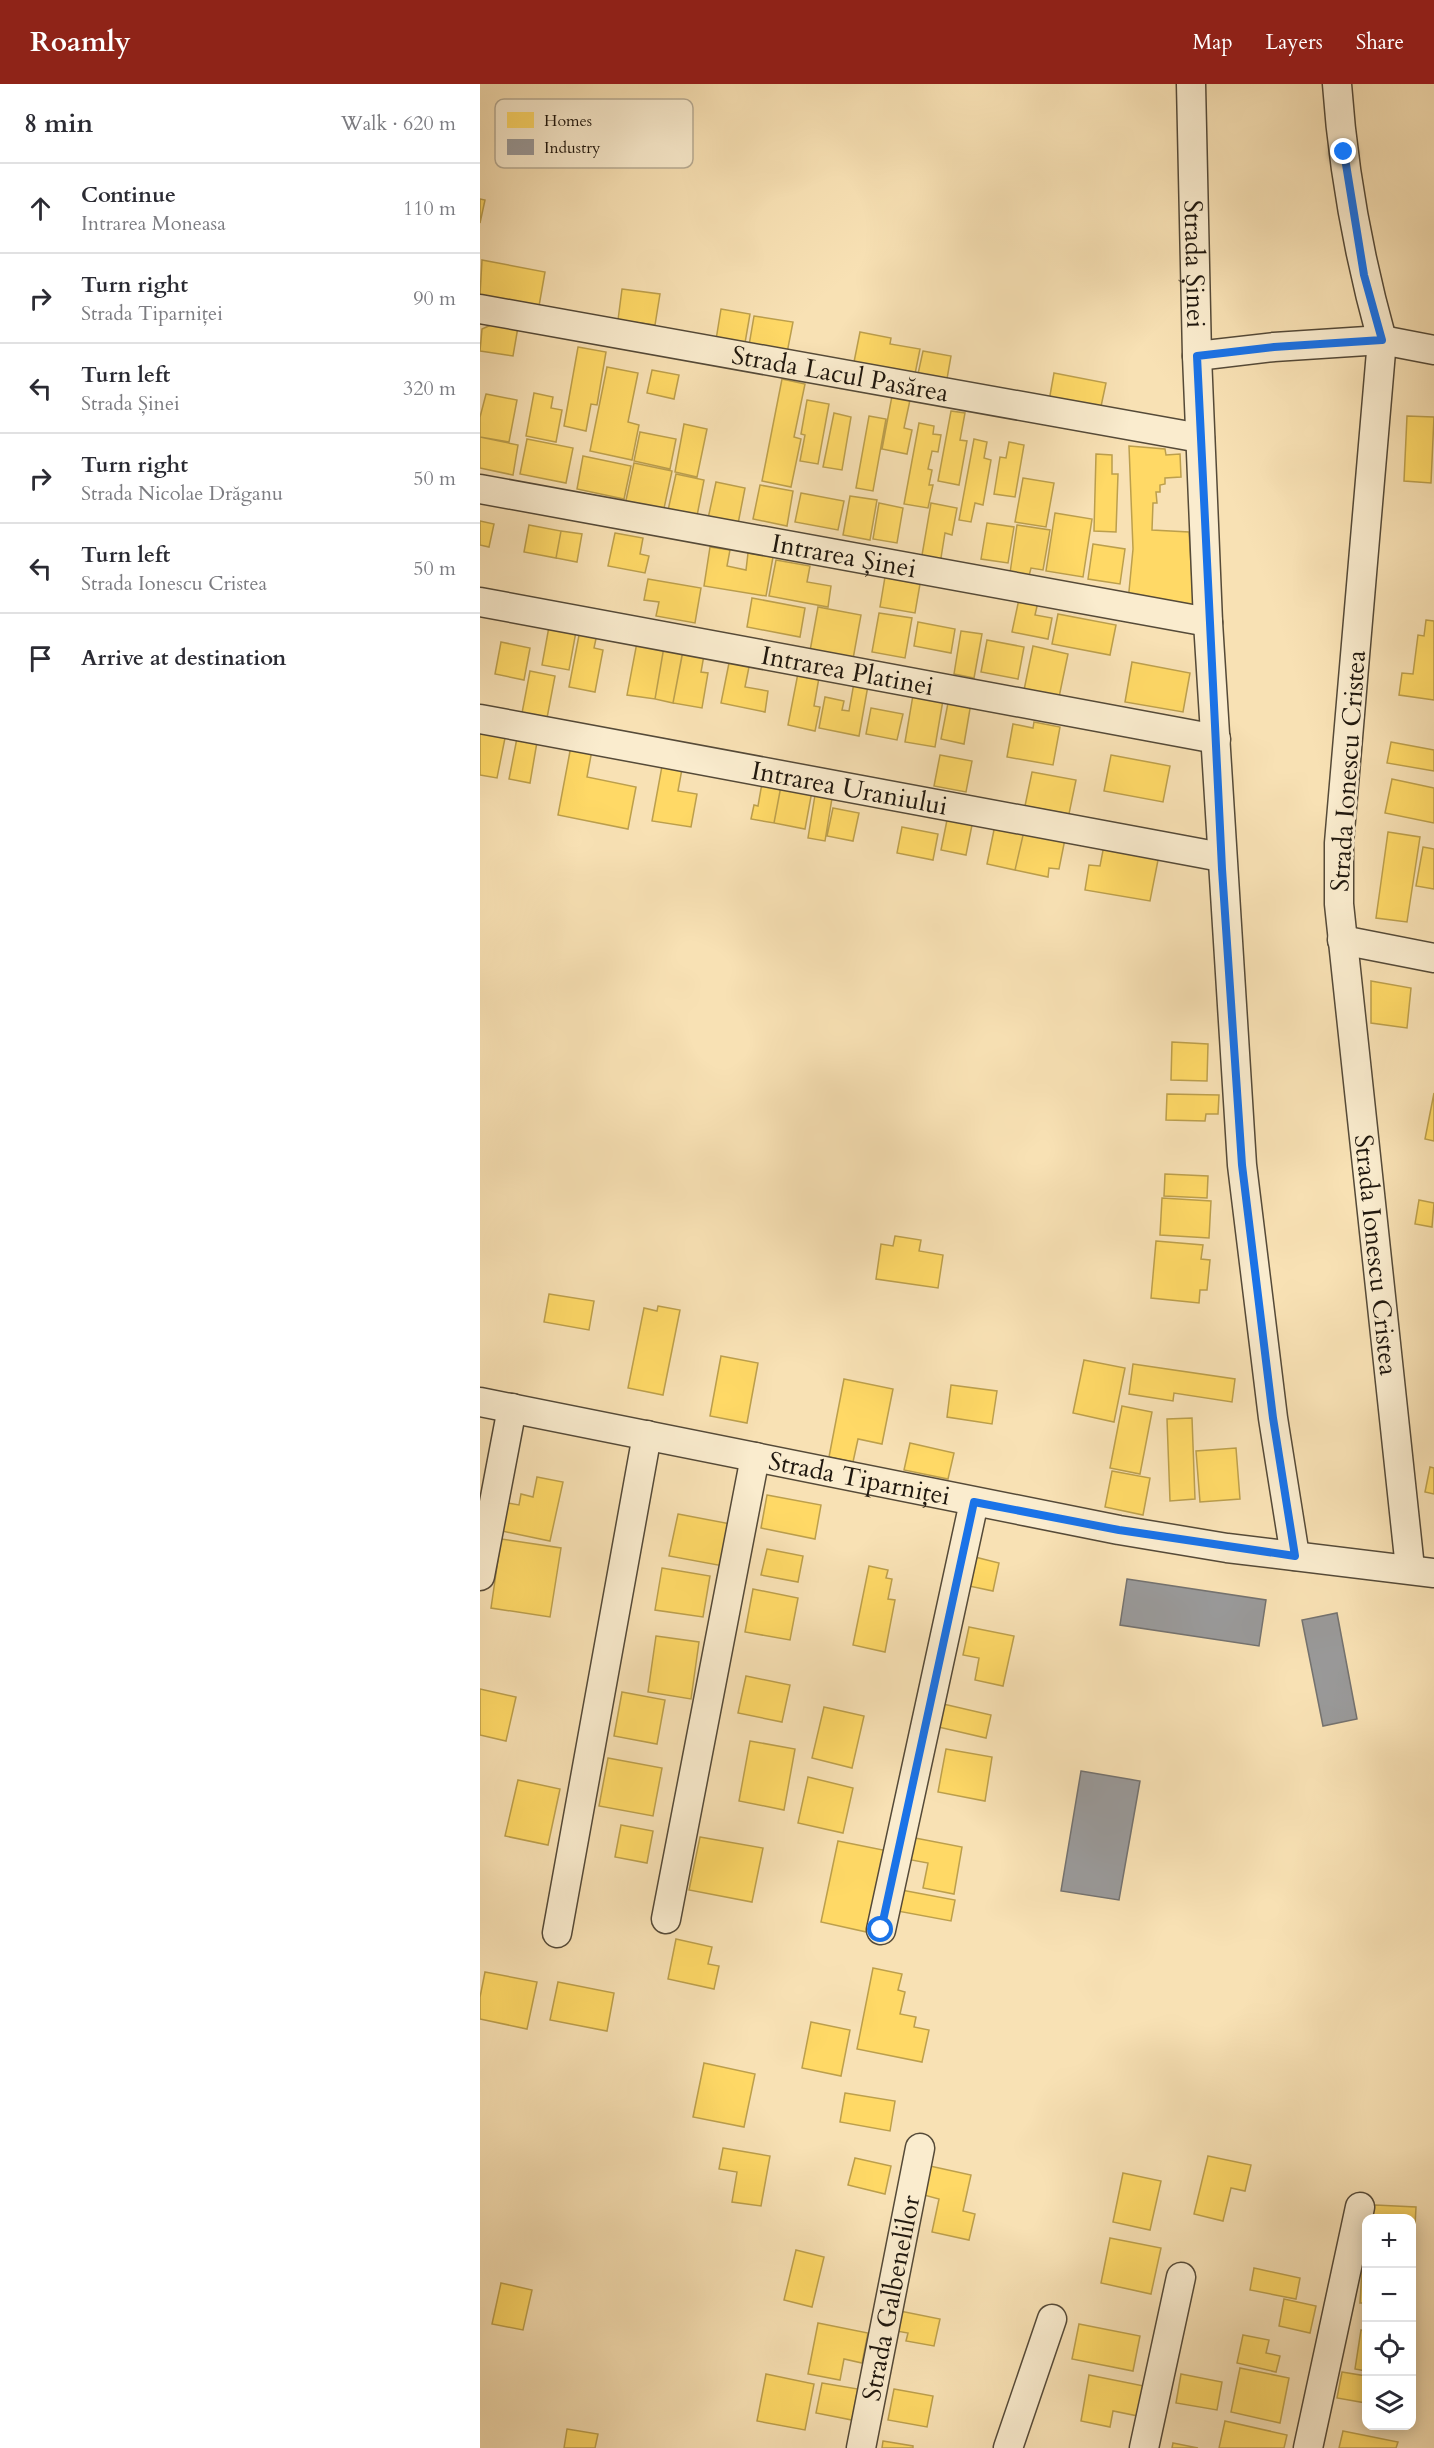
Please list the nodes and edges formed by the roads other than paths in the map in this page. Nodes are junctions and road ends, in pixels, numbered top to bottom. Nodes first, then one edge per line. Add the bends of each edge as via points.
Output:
1 (1191, 84) edge
2 (1337, 84) edge
3 (480, 309) edge
4 (1382, 340) junction
5 (1434, 350) edge
6 (1197, 356) junction
7 (1200, 438) junction
8 (480, 489) edge
9 (480, 602) edge
10 (1208, 622) junction
11 (480, 719) edge
12 (1216, 739) junction
13 (1221, 858) junction
14 (1342, 940) junction
15 (1434, 958) edge
16 (480, 1402) edge
17 (512, 1408) junction
18 (647, 1435) junction
19 (755, 1457) junction
20 (974, 1502) junction
21 (1295, 1556) junction
22 (1422, 1571) edge
23 (480, 1576) edge
24 (666, 1919) dead end
25 (881, 1930) dead end
26 (557, 1933) dead end
27 (920, 2148) dead end
28 (1360, 2207) dead end
29 (1181, 2277) dead end
30 (1052, 2319) dead end
31 (861, 2448) edge
32 (1008, 2448) edge
33 (1144, 2448) edge
34 (1308, 2448) edge

1 - 6 street, Strada Șinei
2 - 4 street, Strada Ionescu Cristea via 1352,210
3 - 7 street, Strada Lacul Pasărea
4 - 5 street
4 - 6 street
4 - 14 street, Strada Ionescu Cristea via 1339,843
6 - 7 street, Strada Șinei
7 - 10 street, Strada Șinei
8 - 10 street, Intrarea Șinei
9 - 12 street, Intrarea Platinei
10 - 12 street, Strada Șinei
11 - 13 street, Intrarea Uraniului
12 - 13 street, Strada Șinei
13 - 21 street, Strada Șinei via 1242,1165 1273,1418
14 - 15 street
14 - 22 street, Strada Ionescu Cristea
16 - 17 street, Strada Tiparniței
17 - 18 street, Strada Tiparniței
17 - 23 street
18 - 19 street, Strada Tiparniței
18 - 26 street
19 - 20 street, Strada Tiparniței
19 - 24 street, Strada Tiparniței
20 - 21 street, Strada Tiparniței via 1119,1530
20 - 25 street
21 - 22 street, Strada Tiparniței
27 - 31 street, Strada Galbenelilor
28 - 34 street
29 - 33 street
30 - 32 street

